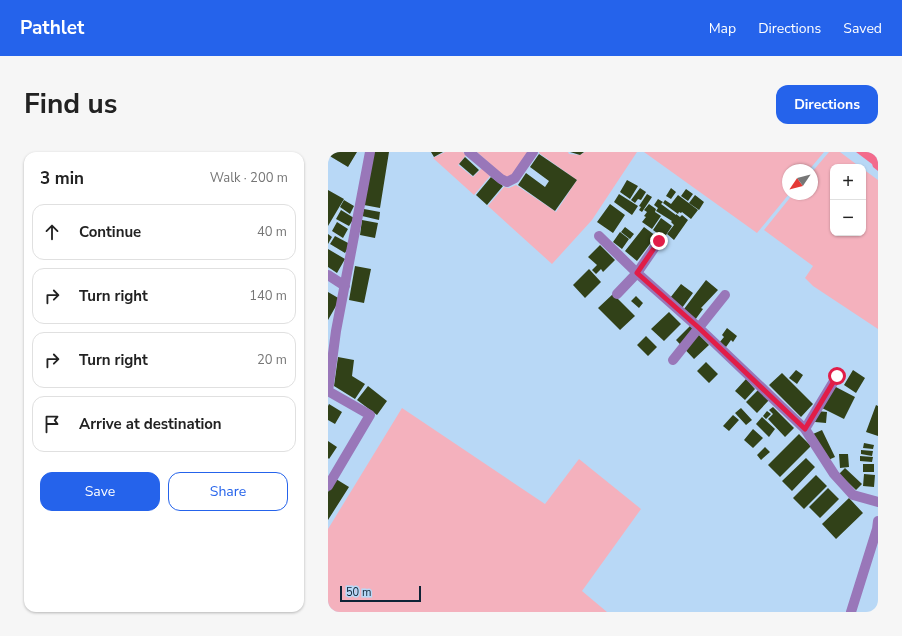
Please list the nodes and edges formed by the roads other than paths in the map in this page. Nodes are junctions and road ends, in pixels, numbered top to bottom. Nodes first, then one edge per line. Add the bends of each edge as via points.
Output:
1 (370, 152) edge
2 (469, 152) edge
3 (533, 152) edge
4 (599, 236) dead end
5 (659, 241) dead end
6 (637, 273) junction
7 (328, 275) edge
8 (345, 286) junction
9 (617, 294) dead end
10 (725, 295) dead end
11 (699, 328) junction
12 (332, 329) edge
13 (673, 360) dead end
14 (837, 376) dead end
15 (328, 392) edge
16 (805, 429) junction
17 (328, 486) edge
18 (878, 502) edge
19 (878, 527) edge
20 (851, 612) edge

1 - 8 street
2 - 3 street via 507,182 516,178
4 - 6 street
5 - 6 street
6 - 9 street
6 - 11 street
7 - 8 street
8 - 12 street
10 - 11 street
11 - 13 street
11 - 16 street
12 - 15 street
14 - 16 street
15 - 17 street via 370,415
16 - 18 street via 834,474 853,495
19 - 20 street

